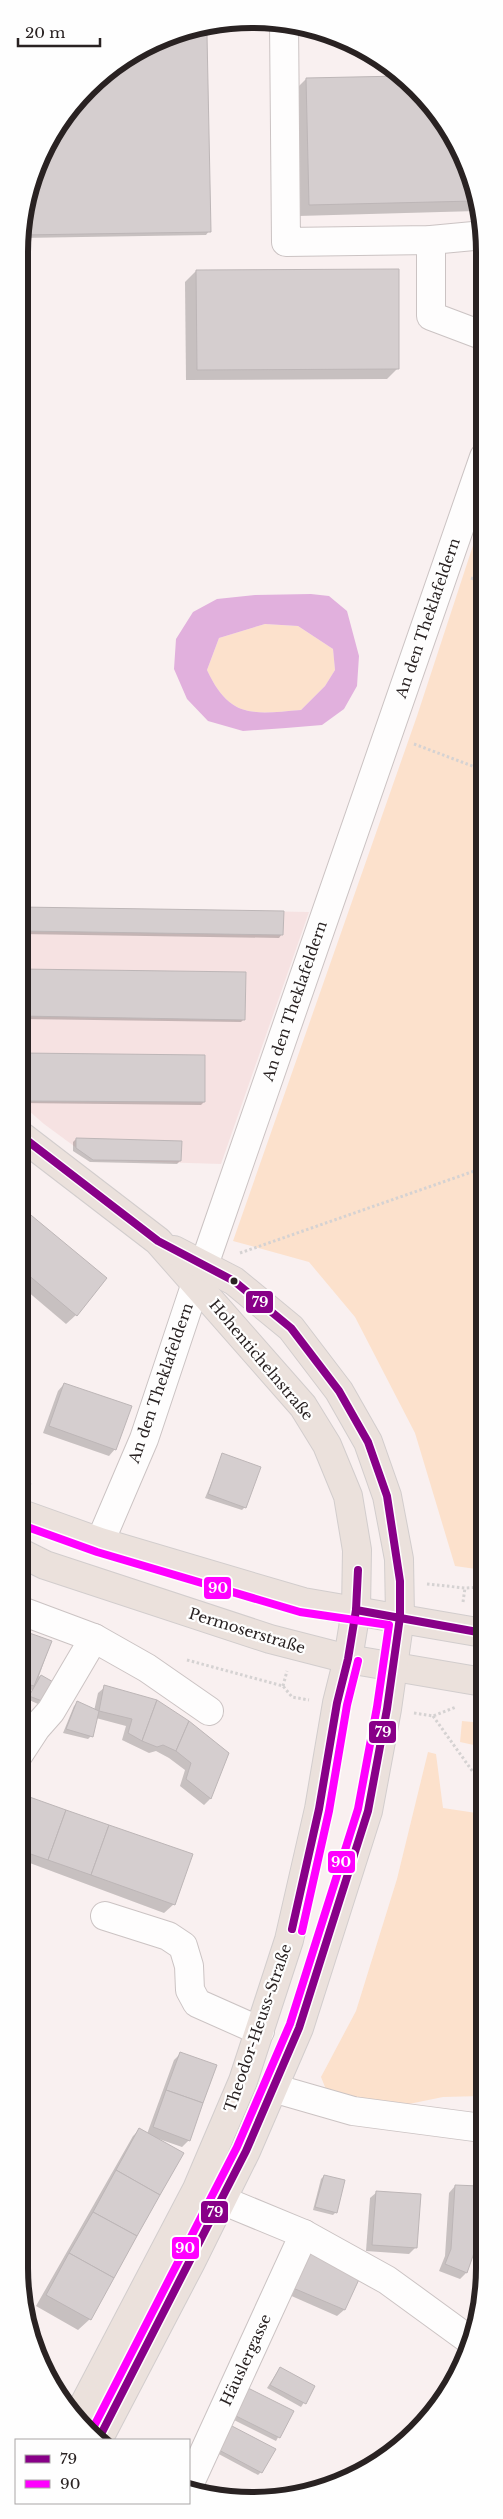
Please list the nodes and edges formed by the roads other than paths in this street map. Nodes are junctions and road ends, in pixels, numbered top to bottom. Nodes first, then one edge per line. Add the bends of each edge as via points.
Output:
1 (284, 30) edge
2 (475, 236) edge
3 (431, 240) junction
4 (476, 333) edge
5 (476, 480) edge
6 (28, 1140) edge
7 (200, 1274) junction
8 (28, 1516) edge
9 (100, 1542) junction
10 (28, 1556) edge
11 (356, 1610) junction
12 (28, 1613) edge
13 (400, 1617) junction
14 (476, 1631) edge
15 (94, 1638) junction
16 (348, 1660) junction
17 (392, 1667) junction
18 (476, 1681) edge
19 (209, 1711) dead end
20 (28, 1740) edge
21 (105, 1916) dead end
22 (260, 2031) junction
23 (273, 2088) junction
24 (476, 2127) edge
25 (196, 2189) junction
26 (221, 2200) junction
27 (304, 2234) junction
28 (465, 2337) edge
29 (80, 2412) edge
30 (101, 2434) edge
31 (190, 2483) edge

1 - 3 street via 286,242
2 - 3 street
3 - 4 street via 431,316
5 - 7 street, An den Theklafeldern
6 - 7 main road, Hohentichelnstraße
7 - 9 street, An den Theklafeldern via 144,1439
7 - 11 main road, Hohentichelnstraße via 303,1406 327,1445 349,1505 357,1550
7 - 13 main road, Hohentichelnstraße via 234,1281 291,1328 339,1391 368,1442 387,1496 397,1550
8 - 9 main road
9 - 11 main road via 302,1602
10 - 16 main road, Permoserstraße via 213,1622
11 - 13 main road
11 - 16 main road, Theodor-Heuss-Straße
12 - 15 street
13 - 14 main road
13 - 17 main road, Hohentichelnstraße
15 - 19 street via 147,1668
15 - 20 street via 51,1711
16 - 17 main road, Permoserstraße
16 - 22 main road, Theodor-Heuss-Straße via 289,1940
17 - 18 main road, Permoserstraße
17 - 23 main road, Theodor-Heuss-Straße via 368,1811 299,2028
21 - 22 street via 168,1936 183,1946 189,1966 190,1990 197,2004
22 - 25 main road, Theodor-Heuss-Straße via 243,2081
23 - 24 street via 353,2111
23 - 26 main road, Theodor-Heuss-Straße
25 - 26 street
25 - 29 main road, Theodor-Heuss-Straße
26 - 27 street
26 - 30 main road, Theodor-Heuss-Straße
27 - 28 street via 387,2280
27 - 31 street, Häuslergasse

